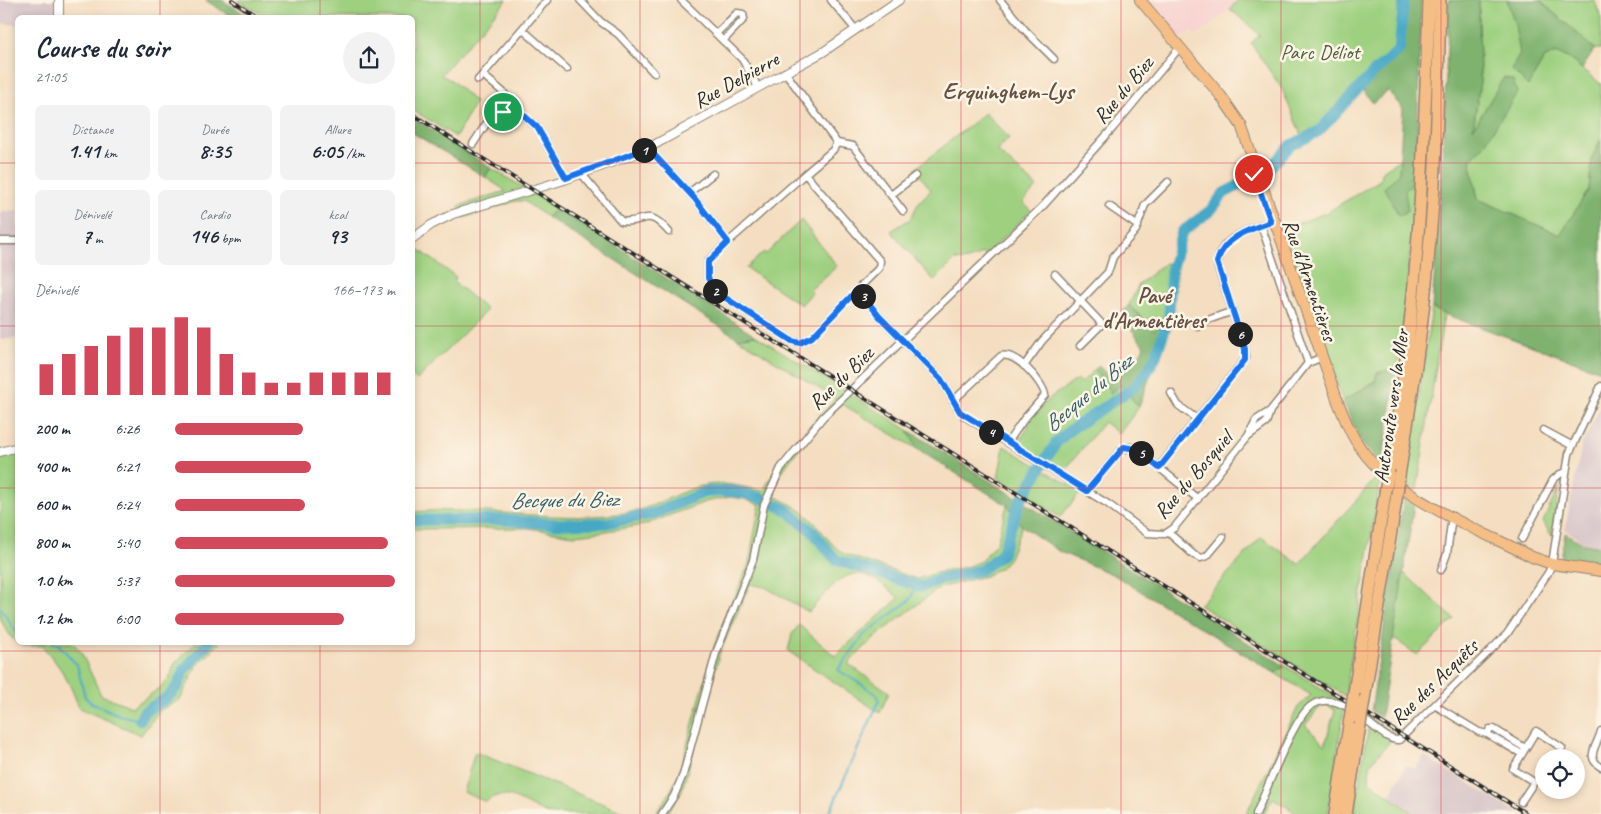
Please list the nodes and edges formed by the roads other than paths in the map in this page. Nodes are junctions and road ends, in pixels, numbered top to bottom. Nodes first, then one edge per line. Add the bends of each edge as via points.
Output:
1 (59, 0) edge
2 (547, 0) edge
3 (580, 0) edge
4 (681, 0) edge
5 (831, 0) edge
6 (899, 0) edge
7 (1000, 0) edge
8 (1133, 0) edge
9 (1140, 0) edge
10 (1429, 0) edge
11 (1440, 0) edge
12 (59, 15) edge
13 (1434, 22) junction
14 (522, 29) junction
15 (856, 30) junction
16 (716, 34) junction
17 (723, 41) junction
18 (1178, 49) junction
19 (1054, 59) dead end
20 (567, 69) dead end
21 (785, 72) junction
22 (654, 73) dead end
23 (483, 75) junction
24 (478, 80) dead end
25 (758, 87) junction
26 (510, 103) junction
27 (837, 143) junction
28 (473, 144) dead end
29 (648, 148) junction
30 (581, 173) junction
31 (713, 174) dead end
32 (805, 174) junction
33 (915, 176) dead end
34 (566, 178) junction
35 (1168, 182) dead end
36 (690, 193) junction
37 (891, 195) junction
38 (1109, 206) dead end
39 (903, 211) dead end
40 (1273, 221) junction
41 (1138, 226) junction
42 (1261, 226) junction
43 (669, 232) dead end
44 (415, 237) edge
45 (0, 241) edge
46 (15, 241) edge
47 (728, 242) junction
48 (1055, 274) dead end
49 (858, 289) junction
50 (1081, 300) junction
51 (1233, 311) junction
52 (1198, 327) dead end
53 (903, 341) junction
54 (1080, 346) dead end
55 (1316, 360) junction
56 (1024, 366) junction
57 (1601, 386) edge
58 (1170, 393) dead end
59 (953, 401) junction
60 (1198, 420) junction
61 (1543, 430) dead end
62 (1008, 442) junction
63 (1571, 445) junction
64 (15, 448) edge
65 (0, 452) edge
66 (1159, 468) junction
67 (1566, 472) junction
68 (1087, 491) junction
69 (1198, 499) junction
70 (1452, 516) junction
71 (1169, 533) junction
72 (1223, 537) dead end
73 (1522, 540) dead end
74 (1552, 564) junction
75 (1440, 570) dead end
76 (1601, 571) edge
77 (1436, 706) junction
78 (1601, 731) edge
79 (1562, 748) dead end
80 (1524, 751) junction
81 (1601, 768) edge
82 (1521, 802) dead end
83 (662, 814) edge
84 (1256, 814) edge
85 (1335, 814) edge
86 (1346, 814) edge

1 - 12 street
2 - 14 street
3 - 22 street
4 - 16 street
5 - 15 street
6 - 15 street, Rue Delpierre
7 - 19 street
8 - 18 main road, Rue d'Armentières
9 - 18 main road, Rue d'Armentières
10 - 13 highway
11 - 13 highway, Autoroute vers la Mer
13 - 85 highway, bridge via 1418,248 1406,359
13 - 86 highway, Autoroute vers la Mer, bridge via 1430,249 1416,370
14 - 20 street
14 - 23 street
15 - 21 street, Rue Delpierre via 824,52
16 - 17 street
16 - 17 street via 736,13 743,14 744,19
17 - 25 street via 742,59
18 - 40 main road, Rue d'Armentières via 1234,114 1246,136
18 - 53 street, Rue du Biez via 1043,206
21 - 25 street, Rue Delpierre
21 - 27 street
23 - 24 street
23 - 26 street via 505,94
25 - 29 street, Rue Delpierre
26 - 28 street via 486,124
26 - 34 street via 537,127
27 - 32 street
27 - 37 street via 854,146
29 - 30 street, Rue Delpierre
29 - 36 street
30 - 34 street, Rue Delpierre
30 - 43 street via 621,221 651,217
31 - 36 street
32 - 47 street
32 - 49 street via 880,260 880,267
33 - 37 street
34 - 44 street, Rue Delpierre via 453,214
35 - 41 street via 1145,205
36 - 47 street
37 - 39 street
38 - 41 street
40 - 42 street
40 - 55 main road, Rue d'Armentières
41 - 50 street via 1113,257 1108,272
42 - 51 street via 1235,237 1218,259 1219,272
42 - 55 street, Rue d'Armentières
45 - 46 street
47 - 49 street via 708,262 712,289 795,342 809,339
48 - 50 street
49 - 53 street, Rue du Bosquiel
50 - 54 street via 1102,325
50 - 56 street via 1042,341
51 - 52 street via 1205,320
51 - 60 street via 1246,358
53 - 59 street, Rue du Bosquiel via 941,379
53 - 83 street, Rue du Biez via 817,424 781,468 767,495 753,560 719,644 683,775
55 - 69 street, Rue du Bosquiel via 1270,411 1261,428 1248,436
55 - 70 main road, Rue d'Armentières via 1361,449 1386,475
56 - 59 street via 1004,354
56 - 62 street via 1041,384 1045,397
57 - 63 street
58 - 60 street via 1178,405
59 - 62 street, Rue du Bosquiel via 964,416
60 - 66 street
61 - 63 street
62 - 68 street, Rue du Bosquiel
63 - 67 street
64 - 65 street
66 - 68 street via 1136,449 1124,447
66 - 69 street
67 - 73 street via 1553,480
67 - 74 street
68 - 71 street, Rue du Bosquiel via 1147,533
69 - 71 street, Rue du Bosquiel
70 - 74 main road, Rue d'Armentières
70 - 75 street
71 - 72 street via 1201,558 1207,556
74 - 76 main road, Rue d'Armentières
74 - 77 street, Rue des Acquêts via 1506,634
77 - 80 street via 1479,732
77 - 84 street, Rue des Acquêts via 1404,737 1394,740 1338,703 1326,701 1313,705 1299,721
78 - 81 street via 1592,756
79 - 80 street via 1536,731
80 - 82 street via 1513,769 1534,782

